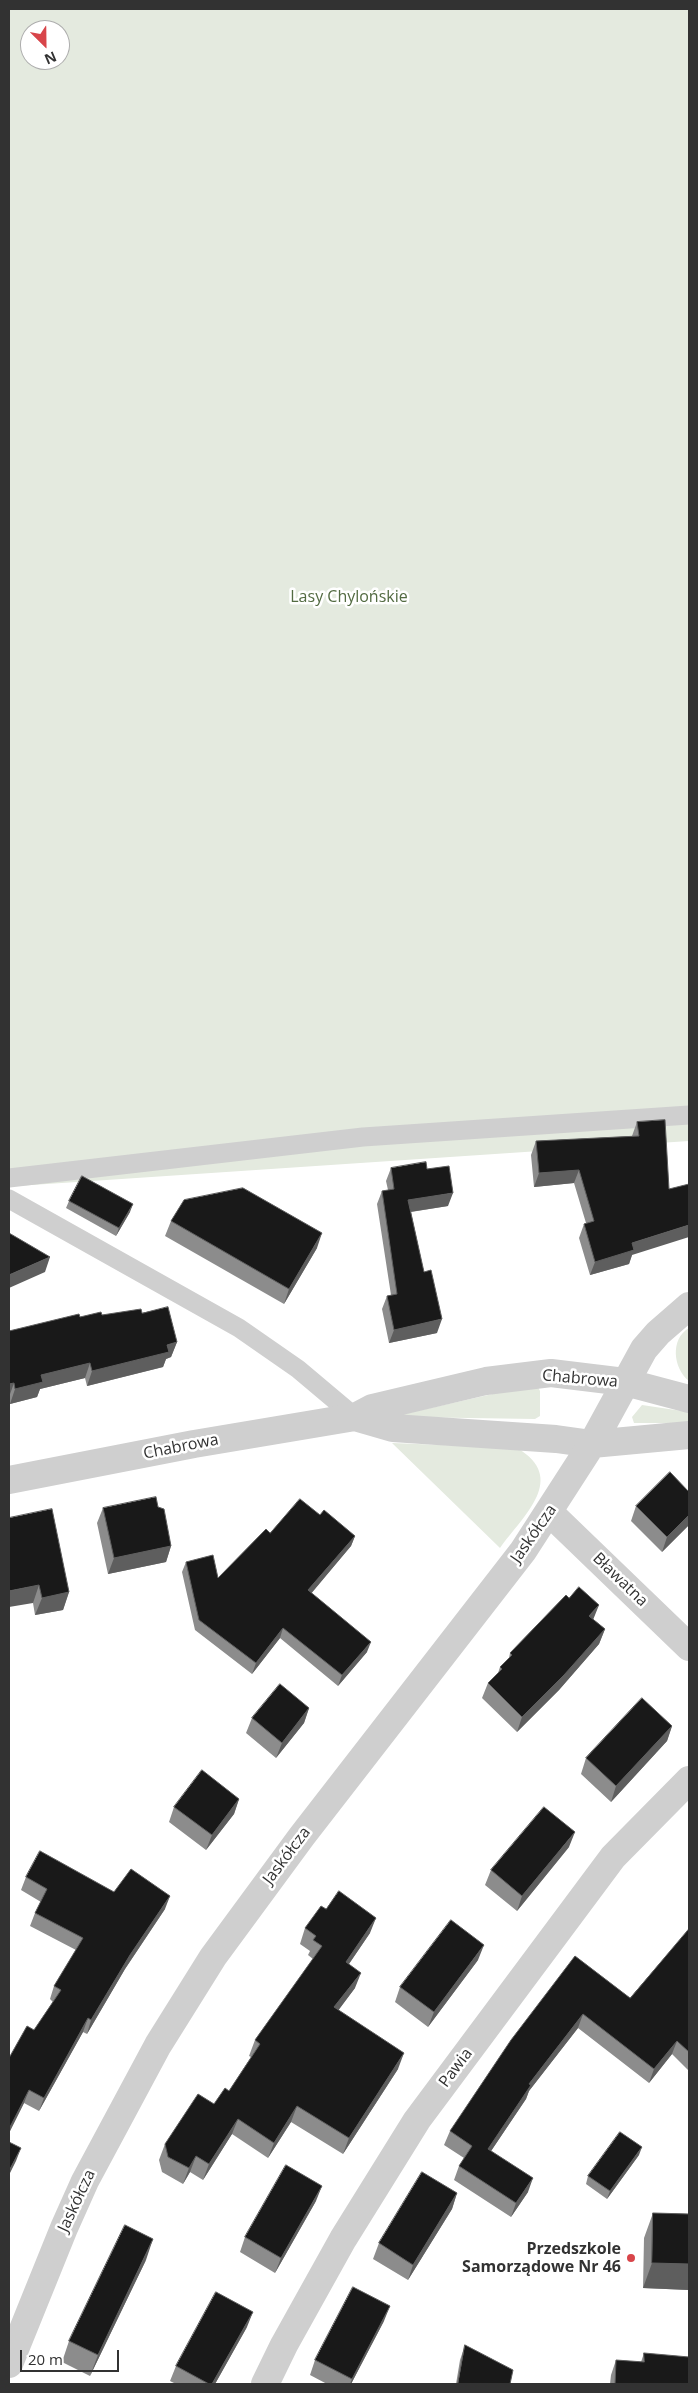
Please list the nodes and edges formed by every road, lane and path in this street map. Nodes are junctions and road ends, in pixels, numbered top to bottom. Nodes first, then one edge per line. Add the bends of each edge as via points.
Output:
1 (689, 1115) edge
2 (9, 1178) edge
3 (9, 1199) edge
4 (689, 1306) edge
5 (625, 1382) junction
6 (689, 1399) edge
7 (355, 1417) junction
8 (689, 1435) edge
9 (592, 1444) junction
10 (9, 1480) edge
11 (550, 1513) junction
12 (689, 1646) edge
13 (689, 1780) edge
14 (9, 2364) edge
15 (265, 2384) edge

1 - 2 lane via 363,1137
3 - 7 lane via 240,1328 298,1369
4 - 5 street, Jaskółcza via 644,1349
5 - 6 street, Chabrowa
5 - 7 street, Chabrowa via 551,1373 496,1380 372,1408
5 - 9 street, Jaskółcza
7 - 9 street, Chabrowa via 393,1428
7 - 10 street, Chabrowa
8 - 9 street, Chabrowa
9 - 11 street, Jaskółcza
11 - 12 street, Bławatna
11 - 14 street, Jaskółcza via 213,1956 158,2045 85,2181
13 - 15 street, Pawia via 613,1857 418,2120 344,2239

